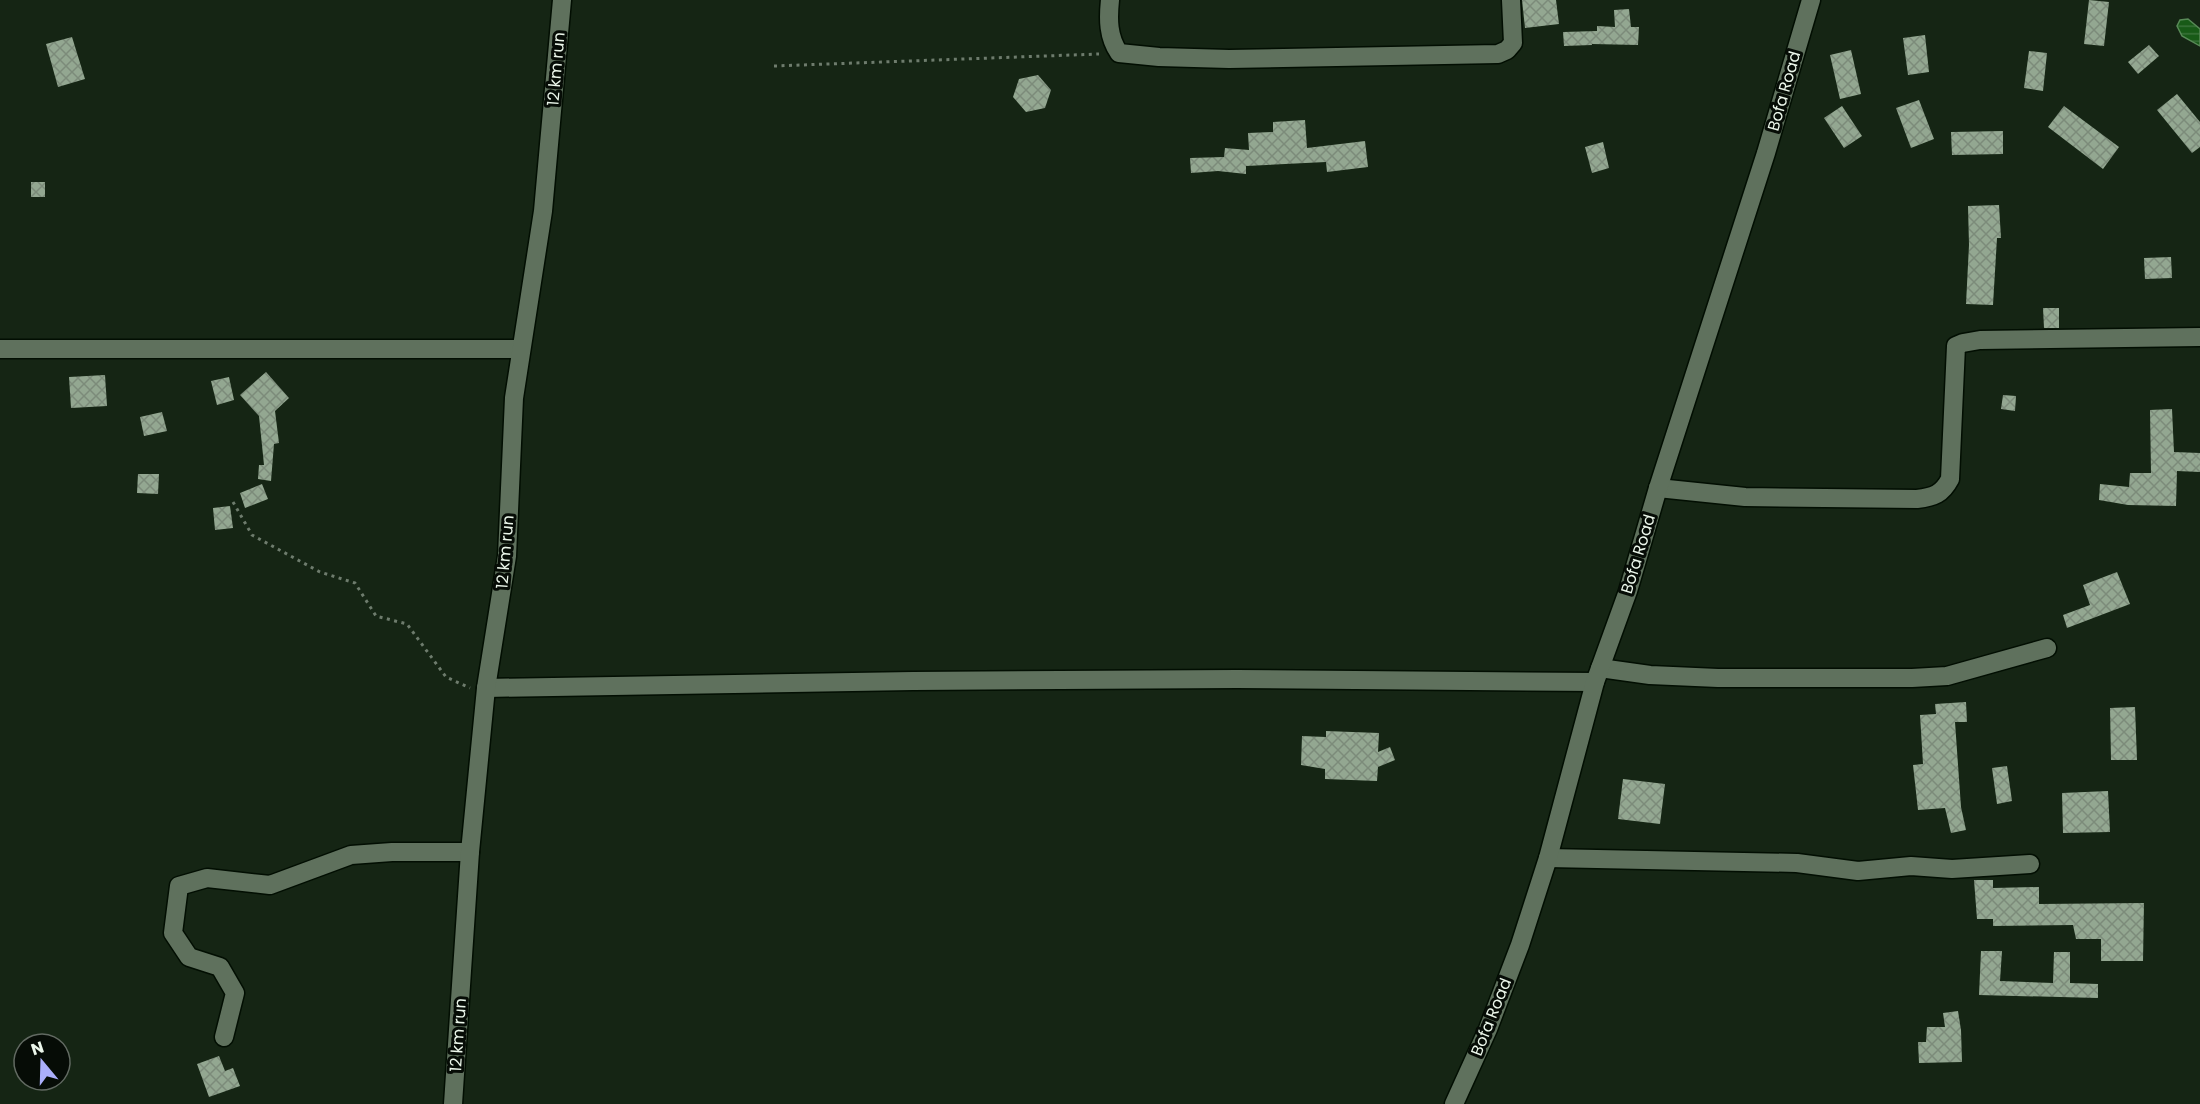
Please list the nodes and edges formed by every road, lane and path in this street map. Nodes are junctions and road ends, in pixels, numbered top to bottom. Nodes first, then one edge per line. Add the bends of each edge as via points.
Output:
1 (562, 0) edge
2 (1110, 0) edge
3 (1511, 0) edge
4 (1811, 0) edge
5 (1119, 53) junction
6 (774, 66) dead end
7 (2200, 337) edge
8 (0, 349) edge
9 (521, 349) junction
10 (1658, 488) junction
11 (233, 502) dead end
12 (2046, 648) dead end
13 (1598, 675) junction
14 (486, 691) junction
15 (470, 852) junction
16 (1548, 858) junction
17 (2030, 864) dead end
18 (224, 1037) dead end
19 (453, 1104) edge
20 (1454, 1104) edge

1 - 9 street, 12 km run via 543,211
2 - 5 street via 1112,43
3 - 5 street via 1513,43 1498,54 1229,59
4 - 10 street, Bofa Road
5 - 6 path
7 - 10 street via 1980,340 1956,346 1950,479 1944,491 1933,497 1745,496
8 - 9 street
9 - 14 street, 12 km run via 514,398 507,556
10 - 13 street, Bofa Road
11 - 14 path via 252,535 320,572 355,583 376,616 408,624 446,678
12 - 13 street via 1947,676
13 - 14 street via 925,681
13 - 16 street, Bofa Road
14 - 15 street, 12 km run
15 - 18 street via 351,855 270,885 207,878 179,886 173,933 189,957 220,967 235,993
15 - 19 street, 12 km run
16 - 17 street via 1797,863 1858,871
16 - 20 street, Bofa Road via 1488,1029

